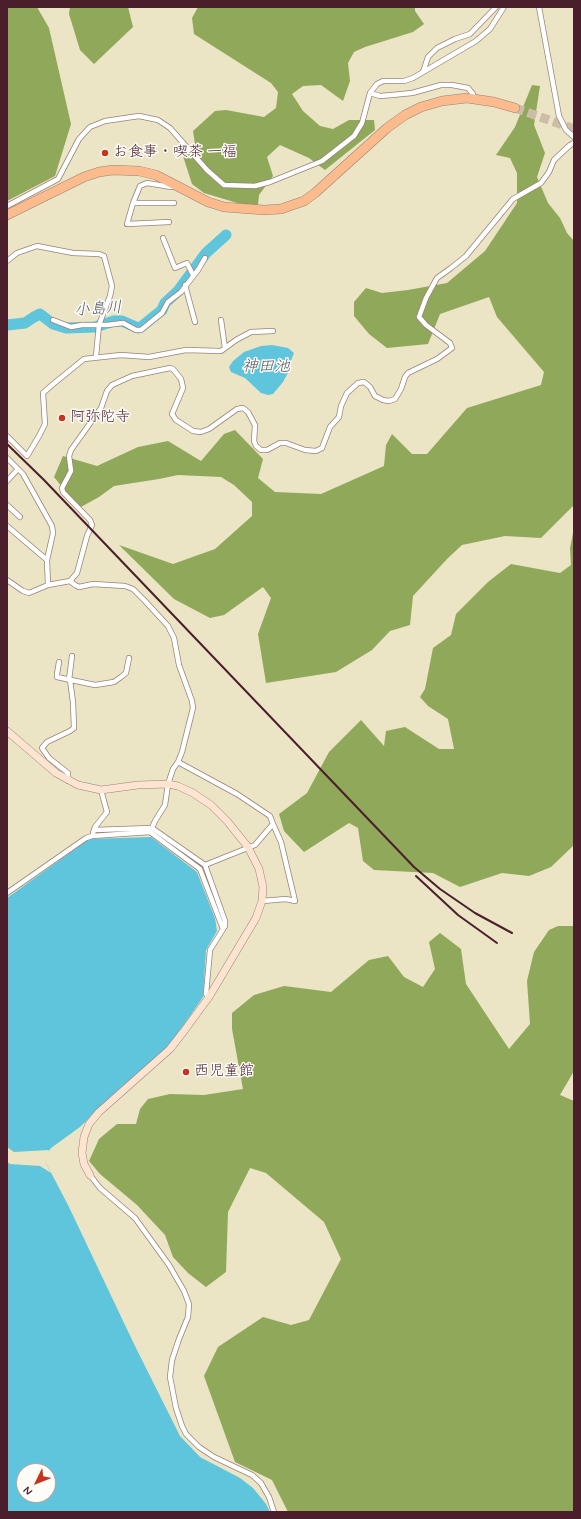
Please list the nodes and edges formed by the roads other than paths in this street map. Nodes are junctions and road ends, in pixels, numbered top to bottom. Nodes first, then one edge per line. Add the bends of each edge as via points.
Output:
1 (496, 7) edge
2 (504, 7) edge
3 (539, 7) edge
4 (422, 72) junction
5 (370, 93) junction
6 (474, 99) junction
7 (515, 108) tunnel mouth
8 (574, 137) edge
9 (574, 143) edge
10 (177, 185) junction
11 (133, 203) junction
12 (174, 203) dead end
13 (7, 206) edge
14 (7, 215) edge
15 (169, 222) dead end
16 (163, 238) dead end
17 (205, 258) dead end
18 (7, 261) edge
19 (193, 276) junction
20 (185, 285) junction
21 (53, 320) dead end
22 (221, 320) dead end
23 (195, 322) dead end
24 (99, 325) junction
25 (273, 331) dead end
26 (225, 348) junction
27 (96, 356) junction
28 (7, 436) edge
29 (7, 458) edge
30 (18, 469) junction
31 (7, 481) edge
32 (7, 505) edge
33 (20, 518) dead end
34 (7, 526) edge
35 (47, 560) junction
36 (7, 580) edge
37 (70, 580) junction
38 (48, 585) junction
39 (72, 656) dead end
40 (129, 658) dead end
41 (59, 662) dead end
42 (69, 680) junction
43 (7, 731) edge
44 (178, 762) junction
45 (68, 781) junction
46 (168, 784) junction
47 (101, 790) junction
48 (273, 824) junction
49 (152, 828) junction
50 (94, 830) junction
51 (92, 836) junction
52 (248, 847) junction
53 (205, 865) junction
54 (7, 893) edge
55 (262, 901) junction
56 (223, 929) junction
57 (208, 997) junction
58 (90, 1175) joint
59 (274, 1512) edge

1 - 4 street via 470,34 445,43 432,52
2 - 4 street via 481,38
3 - 8 street via 560,116 566,130
4 - 5 street via 409,80 379,82
5 - 6 street via 392,96 452,85 468,88
5 - 13 street via 362,123 354,136 322,161 264,184 224,185 207,170 170,128 158,120 139,116 105,121 90,127 79,139 58,179
6 - 7 highway
6 - 10 highway via 442,101 405,115 315,193 291,206 264,210 224,207 208,202
9 - 37 street via 554,160 541,183 513,199 466,256 437,278 419,317 426,326 450,343 452,348 437,360 408,373 401,389 394,399 389,401 375,396 364,382 358,383 347,393 339,417 330,426 322,448 316,452 286,443 261,450 254,440 255,425 243,408 237,409 209,429 193,431 176,420 172,414 183,388 181,379 170,368 132,376 112,385 101,408 71,450 69,456 72,471 62,488 92,525 77,573
10 - 11 street via 170,187 143,184
10 - 14 highway via 144,172 99,172 72,182
11 - 12 street
11 - 15 street via 127,224
16 - 19 street via 175,268 187,263
17 - 19 street
18 - 24 street via 20,252 38,246 73,253 102,254 112,286
19 - 20 street
20 - 23 street
20 - 24 street via 178,295 168,302 162,313 141,330 123,323
21 - 24 street via 71,327
22 - 26 street
24 - 27 street
25 - 26 street via 252,332
26 - 27 street via 218,351 186,350 149,357
27 - 28 street via 82,360 43,393 45,424 27,456
29 - 30 street
30 - 31 street
30 - 35 street via 52,526 53,533
32 - 33 street
34 - 35 street
35 - 38 street
36 - 38 street via 28,593
37 - 38 street
37 - 44 street via 79,587 93,584 126,586 133,589 168,626 174,638 179,665 193,708
39 - 42 street
40 - 42 street via 126,673 114,682 95,685
41 - 42 street via 57,676
42 - 45 street via 74,728 46,742 42,748 49,758 68,773
43 - 45 main road
44 - 46 street
44 - 48 street via 237,794 270,816
45 - 47 main road
46 - 47 main road
46 - 49 street via 166,805
46 - 52 main road via 194,793 212,805
47 - 50 street via 107,812
48 - 52 street via 255,845
48 - 55 street via 281,842 295,901
49 - 50 street
49 - 53 street
50 - 51 street
51 - 54 street
51 - 56 street via 150,832 200,869
52 - 53 street
52 - 55 main road via 259,869 263,887
53 - 56 street via 225,921
55 - 57 main road via 256,918
56 - 57 street via 210,950 206,994
57 - 58 main road via 170,1049 99,1112 89,1124 82,1153
58 - 59 street via 100,1188 135,1218 169,1266 189,1304 188,1317 172,1360 170,1377 176,1408 186,1434 214,1457 252,1475 261,1483

